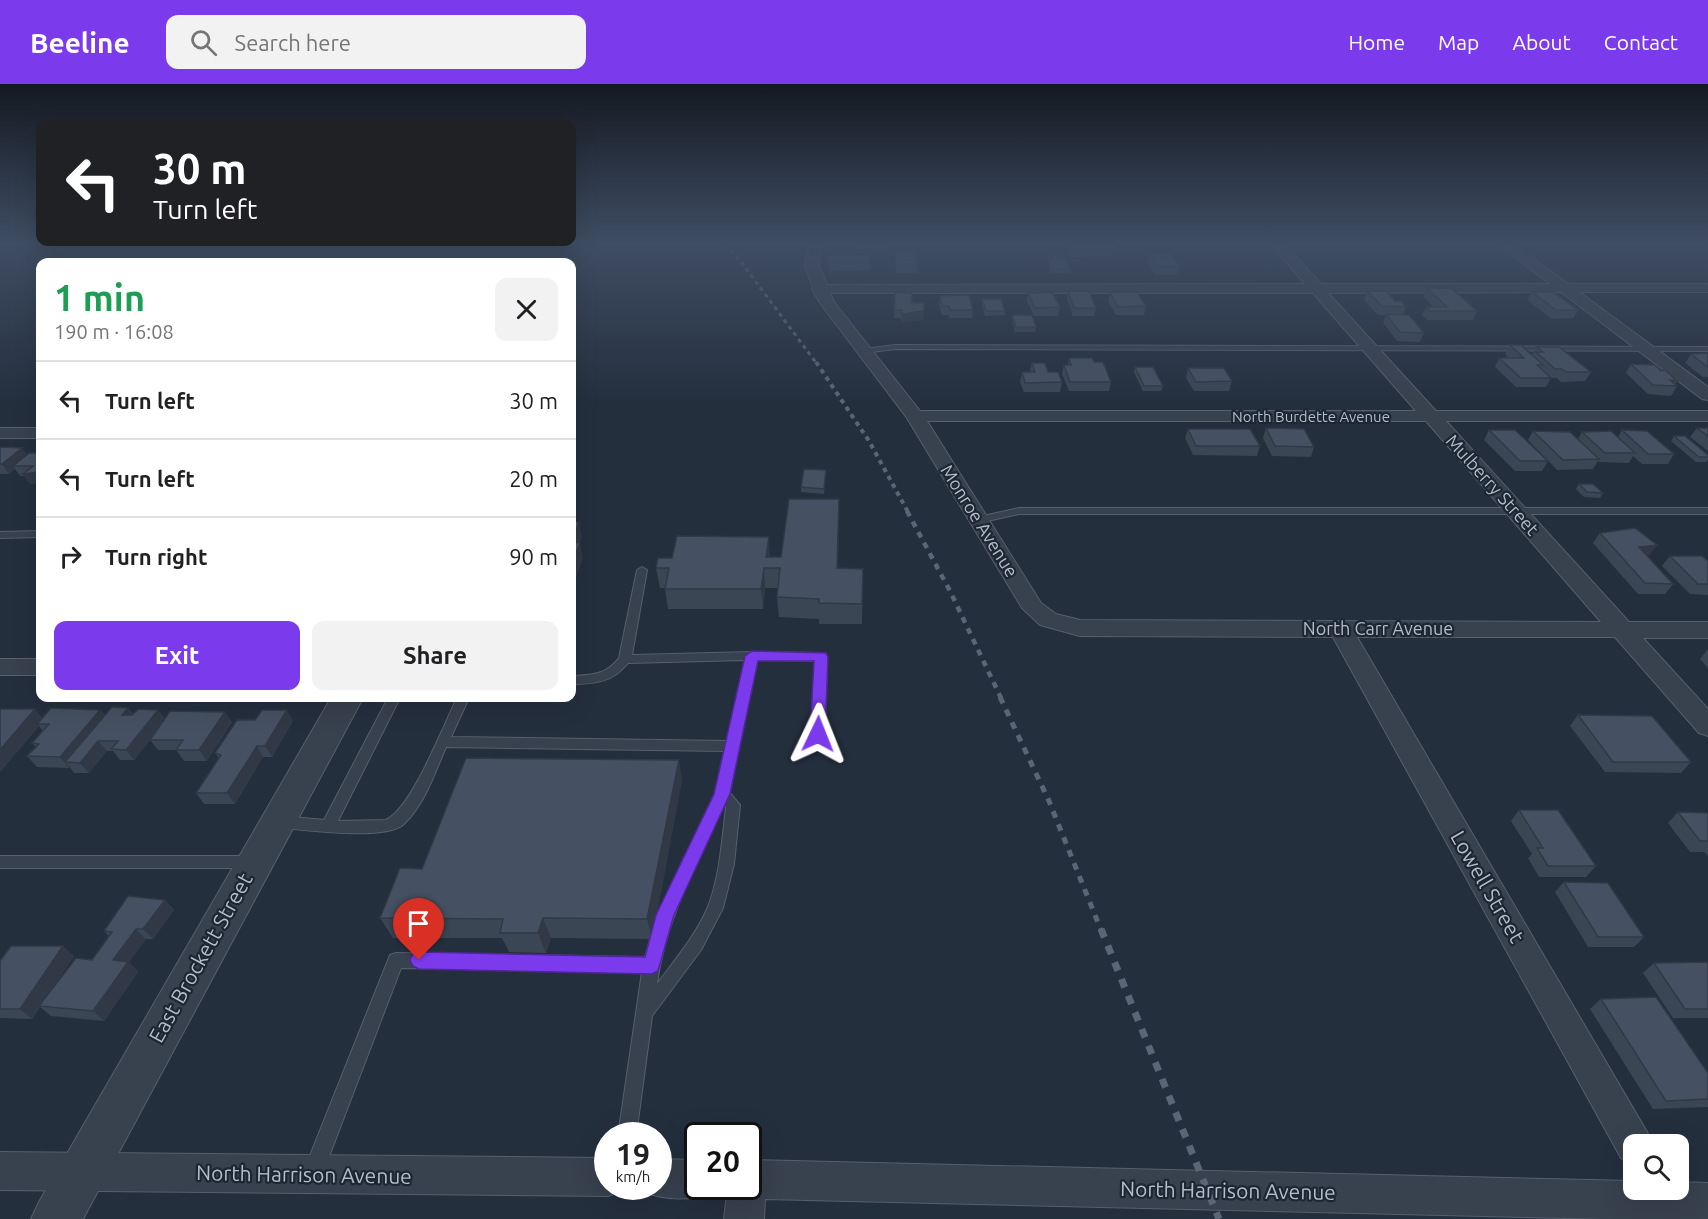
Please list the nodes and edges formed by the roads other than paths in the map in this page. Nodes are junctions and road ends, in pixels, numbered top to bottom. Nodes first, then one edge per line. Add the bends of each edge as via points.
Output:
1 (824, 297) edge
2 (1323, 297) edge
3 (1578, 297) edge
4 (1369, 348) junction
5 (1647, 349) junction
6 (1708, 349) edge
7 (864, 351) junction
8 (1708, 395) edge
9 (915, 416) junction
10 (1708, 416) edge
11 (1431, 417) junction
12 (0, 433) edge
13 (36, 433) edge
14 (1515, 511) junction
15 (1708, 511) edge
16 (978, 520) junction
17 (36, 534) edge
18 (0, 535) edge
19 (642, 570) dead end
20 (1048, 620) joint
21 (1341, 630) junction
22 (1621, 630) junction
23 (1708, 630) edge
24 (752, 656) junction
25 (625, 659) junction
26 (0, 667) edge
27 (36, 667) edge
28 (576, 680) edge
29 (345, 702) edge
30 (392, 702) edge
31 (462, 702) edge
32 (1708, 726) edge
33 (818, 734) dead end
34 (442, 742) junction
35 (731, 746) junction
36 (722, 794) junction
37 (278, 822) junction
38 (328, 826) junction
39 (0, 862) edge
40 (255, 862) junction
41 (651, 965) junction
42 (645, 1012) junction
43 (629, 1122) edge
44 (1628, 1134) edge
45 (0, 1171) edge
46 (81, 1172) junction
47 (312, 1175) junction
48 (594, 1178) edge
49 (762, 1179) edge
50 (1623, 1195) edge
51 (746, 1200) edge
52 (1689, 1200) edge
53 (1708, 1202) edge
54 (56, 1219) edge
55 (744, 1219) edge

1 - 7 street, Monroe Avenue
2 - 4 street, Mulberry Street
3 - 5 street
4 - 5 lane
4 - 7 lane via 895,347
4 - 11 street, Mulberry Street
5 - 6 lane
5 - 8 street
7 - 9 street, Monroe Avenue
9 - 11 street, North Burdette Avenue
9 - 16 street, Monroe Avenue
10 - 11 street, North Burdette Avenue
11 - 14 street, Mulberry Street
12 - 13 street
14 - 15 lane
14 - 16 lane via 1019,511
14 - 22 street, Mulberry Street
16 - 20 street, Monroe Avenue via 1033,608
17 - 18 lane
19 - 25 lane
20 - 21 street, North Carr Avenue via 1080,628
21 - 22 street, North Carr Avenue
21 - 44 street, Lowell Street
22 - 23 street, North Carr Avenue
22 - 32 street, Mulberry Street
24 - 25 lane
24 - 33 lane via 821,657
24 - 35 lane
25 - 28 lane via 616,671 602,679
26 - 27 street
29 - 37 street, East Brockett Street
30 - 38 lane
31 - 34 lane
34 - 35 lane
34 - 38 lane via 413,803 398,820 387,825
35 - 36 lane
36 - 41 lane via 665,915
36 - 42 lane via 733,805 727,863 710,919 688,956
37 - 38 lane
37 - 40 street, East Brockett Street
39 - 40 lane
40 - 46 street, East Brockett Street
41 - 42 lane
41 - 47 lane via 396,960
42 - 43 lane
45 - 46 street, North Harrison Avenue
46 - 47 street, North Harrison Avenue
46 - 54 street, East Brockett Street
47 - 48 street, North Harrison Avenue
49 - 50 street, North Harrison Avenue
51 - 55 street
52 - 53 street, North Harrison Avenue

